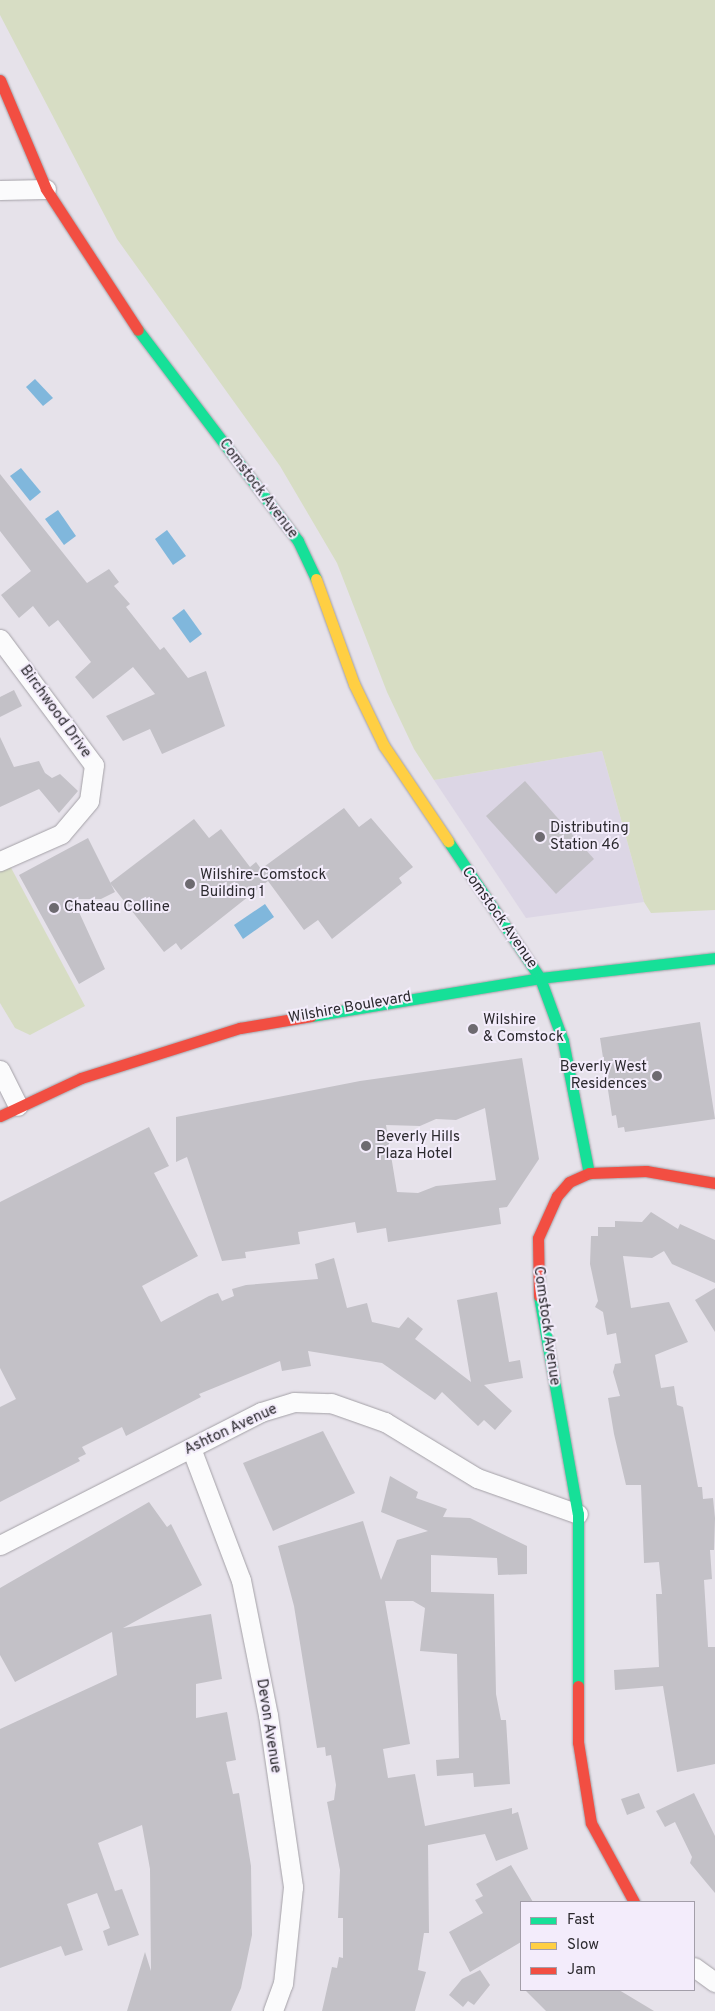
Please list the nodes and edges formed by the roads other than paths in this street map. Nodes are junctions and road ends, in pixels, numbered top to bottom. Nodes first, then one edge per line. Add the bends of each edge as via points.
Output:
1 (0, 80) edge
2 (46, 189) junction
3 (0, 190) edge
4 (0, 639) edge
5 (0, 861) edge
6 (715, 958) edge
7 (540, 978) junction
8 (0, 1070) edge
9 (18, 1106) junction
10 (0, 1116) edge
11 (589, 1174) junction
12 (715, 1183) edge
13 (191, 1448) junction
14 (578, 1514) junction
15 (0, 1545) edge
16 (633, 1901) edge
17 (695, 1968) edge
18 (715, 1982) edge
19 (273, 2011) edge

1 - 2 street, Comstock Avenue
2 - 3 street
2 - 7 street, Comstock Avenue via 113,297 298,541 330,609 354,684 384,746
4 - 5 street, Birchwood Drive via 94,766 89,801 61,834
6 - 7 street, Wilshire Boulevard
7 - 9 street, Wilshire Boulevard via 240,1028 81,1078
7 - 11 street, Comstock Avenue via 563,1041
8 - 9 street
9 - 10 street, Wilshire Boulevard
11 - 12 street via 646,1171
11 - 14 street, Comstock Avenue via 569,1182 546,1213 536,1263
13 - 14 street, Ashton Avenue via 262,1412 294,1402 331,1403 385,1422 477,1478
13 - 15 street, Ashton Avenue
13 - 19 street, Devon Avenue via 240,1580 268,1714 292,1887 284,1983
14 - 16 street, Comstock Avenue via 578,1742 591,1823
17 - 18 street

